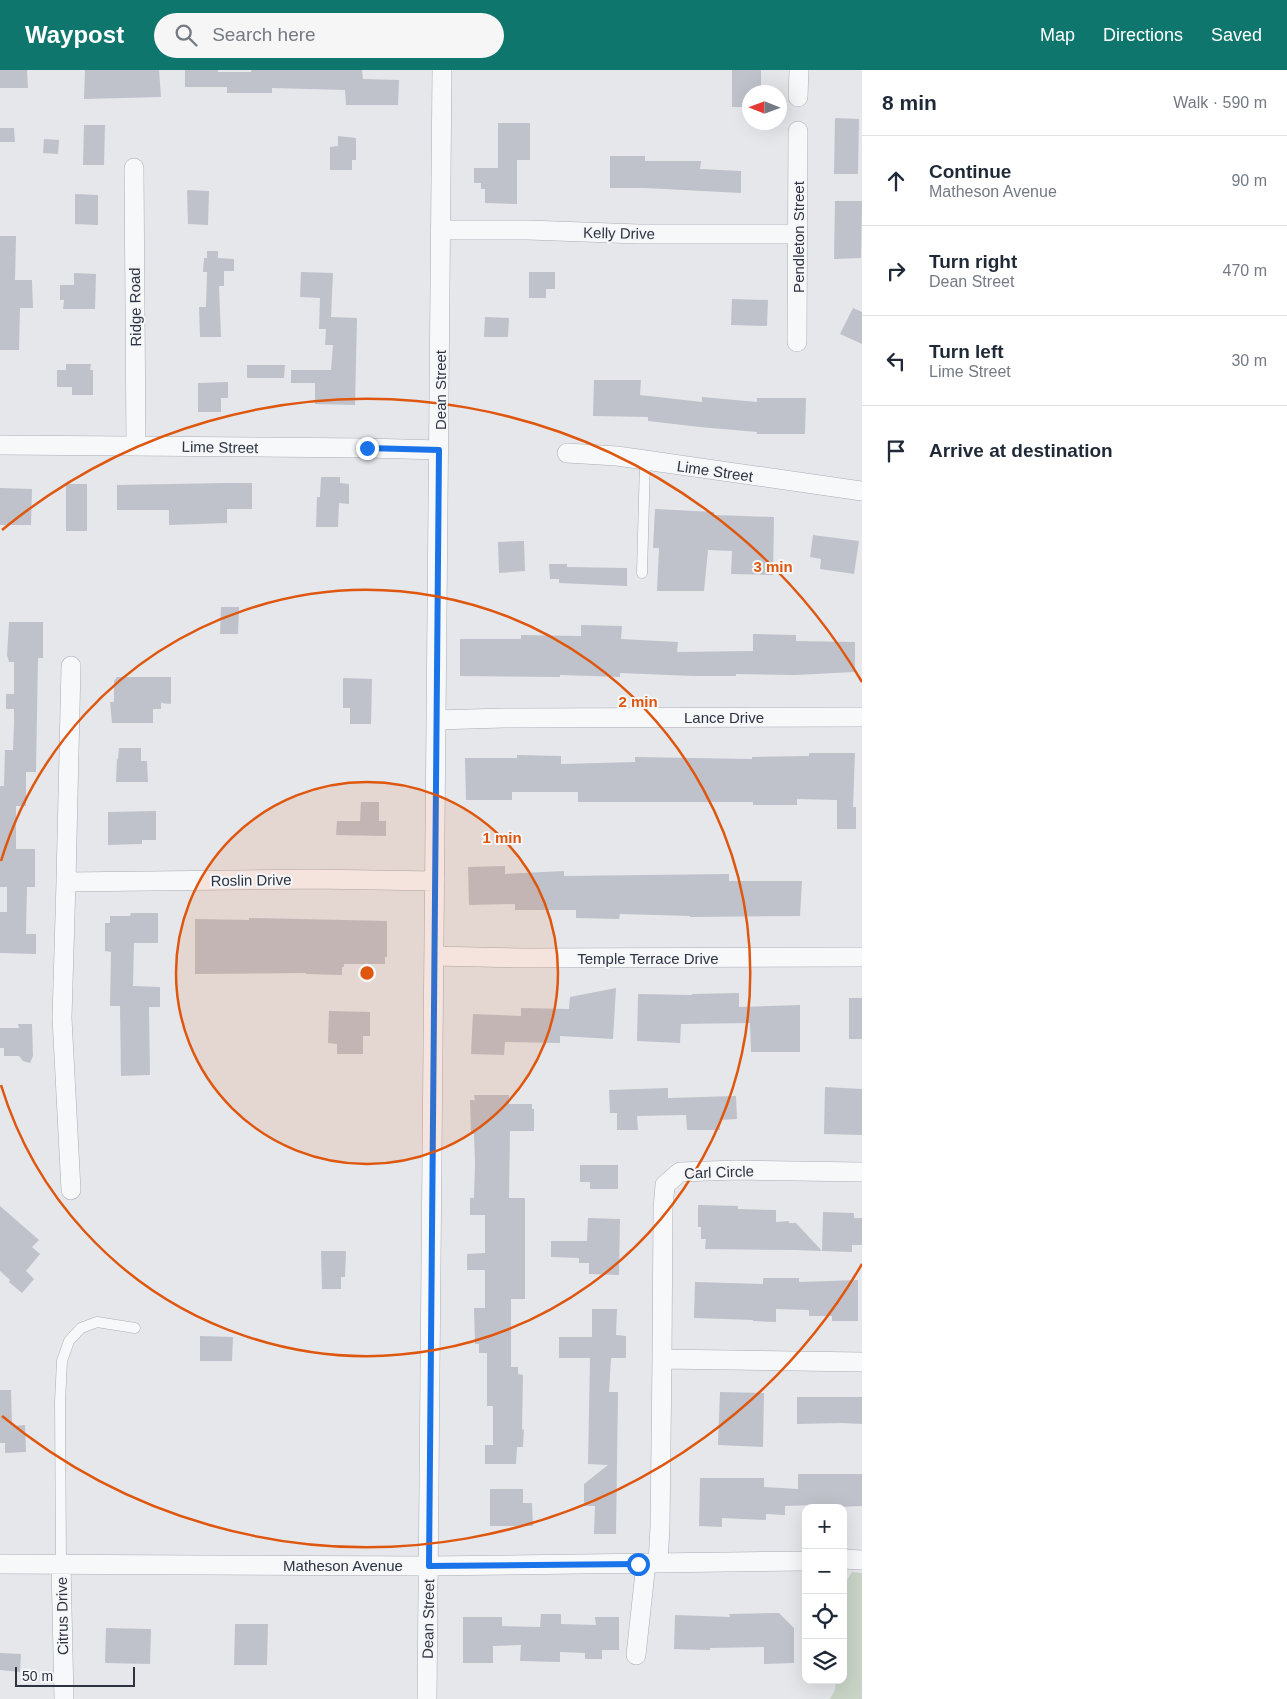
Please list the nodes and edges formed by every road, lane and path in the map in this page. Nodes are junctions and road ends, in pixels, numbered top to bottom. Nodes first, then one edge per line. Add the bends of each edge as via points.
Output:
1 (442, 70) edge
2 (799, 70) edge
3 (798, 97) dead end
4 (798, 131) dead end
5 (134, 168) dead end
6 (440, 230) junction
7 (798, 234) junction
8 (797, 342) dead end
9 (0, 445) edge
10 (136, 446) junction
11 (439, 450) junction
12 (567, 453) dead end
13 (645, 460) junction
14 (862, 491) edge
15 (642, 573) dead end
16 (71, 666) dead end
17 (862, 717) edge
18 (436, 720) junction
19 (435, 881) junction
20 (66, 882) junction
21 (434, 956) junction
22 (862, 957) edge
23 (862, 1172) edge
24 (71, 1190) dead end
25 (136, 1328) dead end
26 (662, 1359) junction
27 (862, 1362) edge
28 (847, 1559) edge
29 (802, 1560) edge
30 (862, 1560) edge
31 (652, 1563) junction
32 (0, 1564) edge
33 (61, 1564) junction
34 (429, 1566) junction
35 (636, 1655) dead end
36 (64, 1699) edge
37 (427, 1699) edge

1 - 6 street, Dean Street
2 - 3 street
4 - 7 street, Pendleton Street
5 - 10 street, Ridge Road
6 - 7 street, Kelly Drive
6 - 11 street, Dean Street
7 - 8 street, Pendleton Street
9 - 10 street, Lime Street
10 - 11 street, Lime Street
11 - 18 street, Dean Street
12 - 13 street, Lime Street
13 - 14 street, Lime Street
13 - 15 lane
16 - 20 street
17 - 18 street, Lance Drive
18 - 19 street, Dean Street
19 - 20 street, Roslin Drive
19 - 21 street, Dean Street
20 - 24 street via 62,1018
21 - 22 street, Temple Terrace Drive
21 - 34 street, Dean Street
23 - 26 street, Carl Circle via 680,1172 668,1181 663,1209
25 - 33 lane via 97,1322 81,1328 69,1341 62,1361
26 - 27 street
26 - 31 street, Carl Circle via 660,1527
28 - 30 street
29 - 31 street, Matheson Avenue
31 - 34 street, Matheson Avenue
31 - 35 street, Carl Circle
32 - 33 street, Matheson Avenue
33 - 34 street, Matheson Avenue
33 - 36 street, Citrus Drive
34 - 37 street, Dean Street

